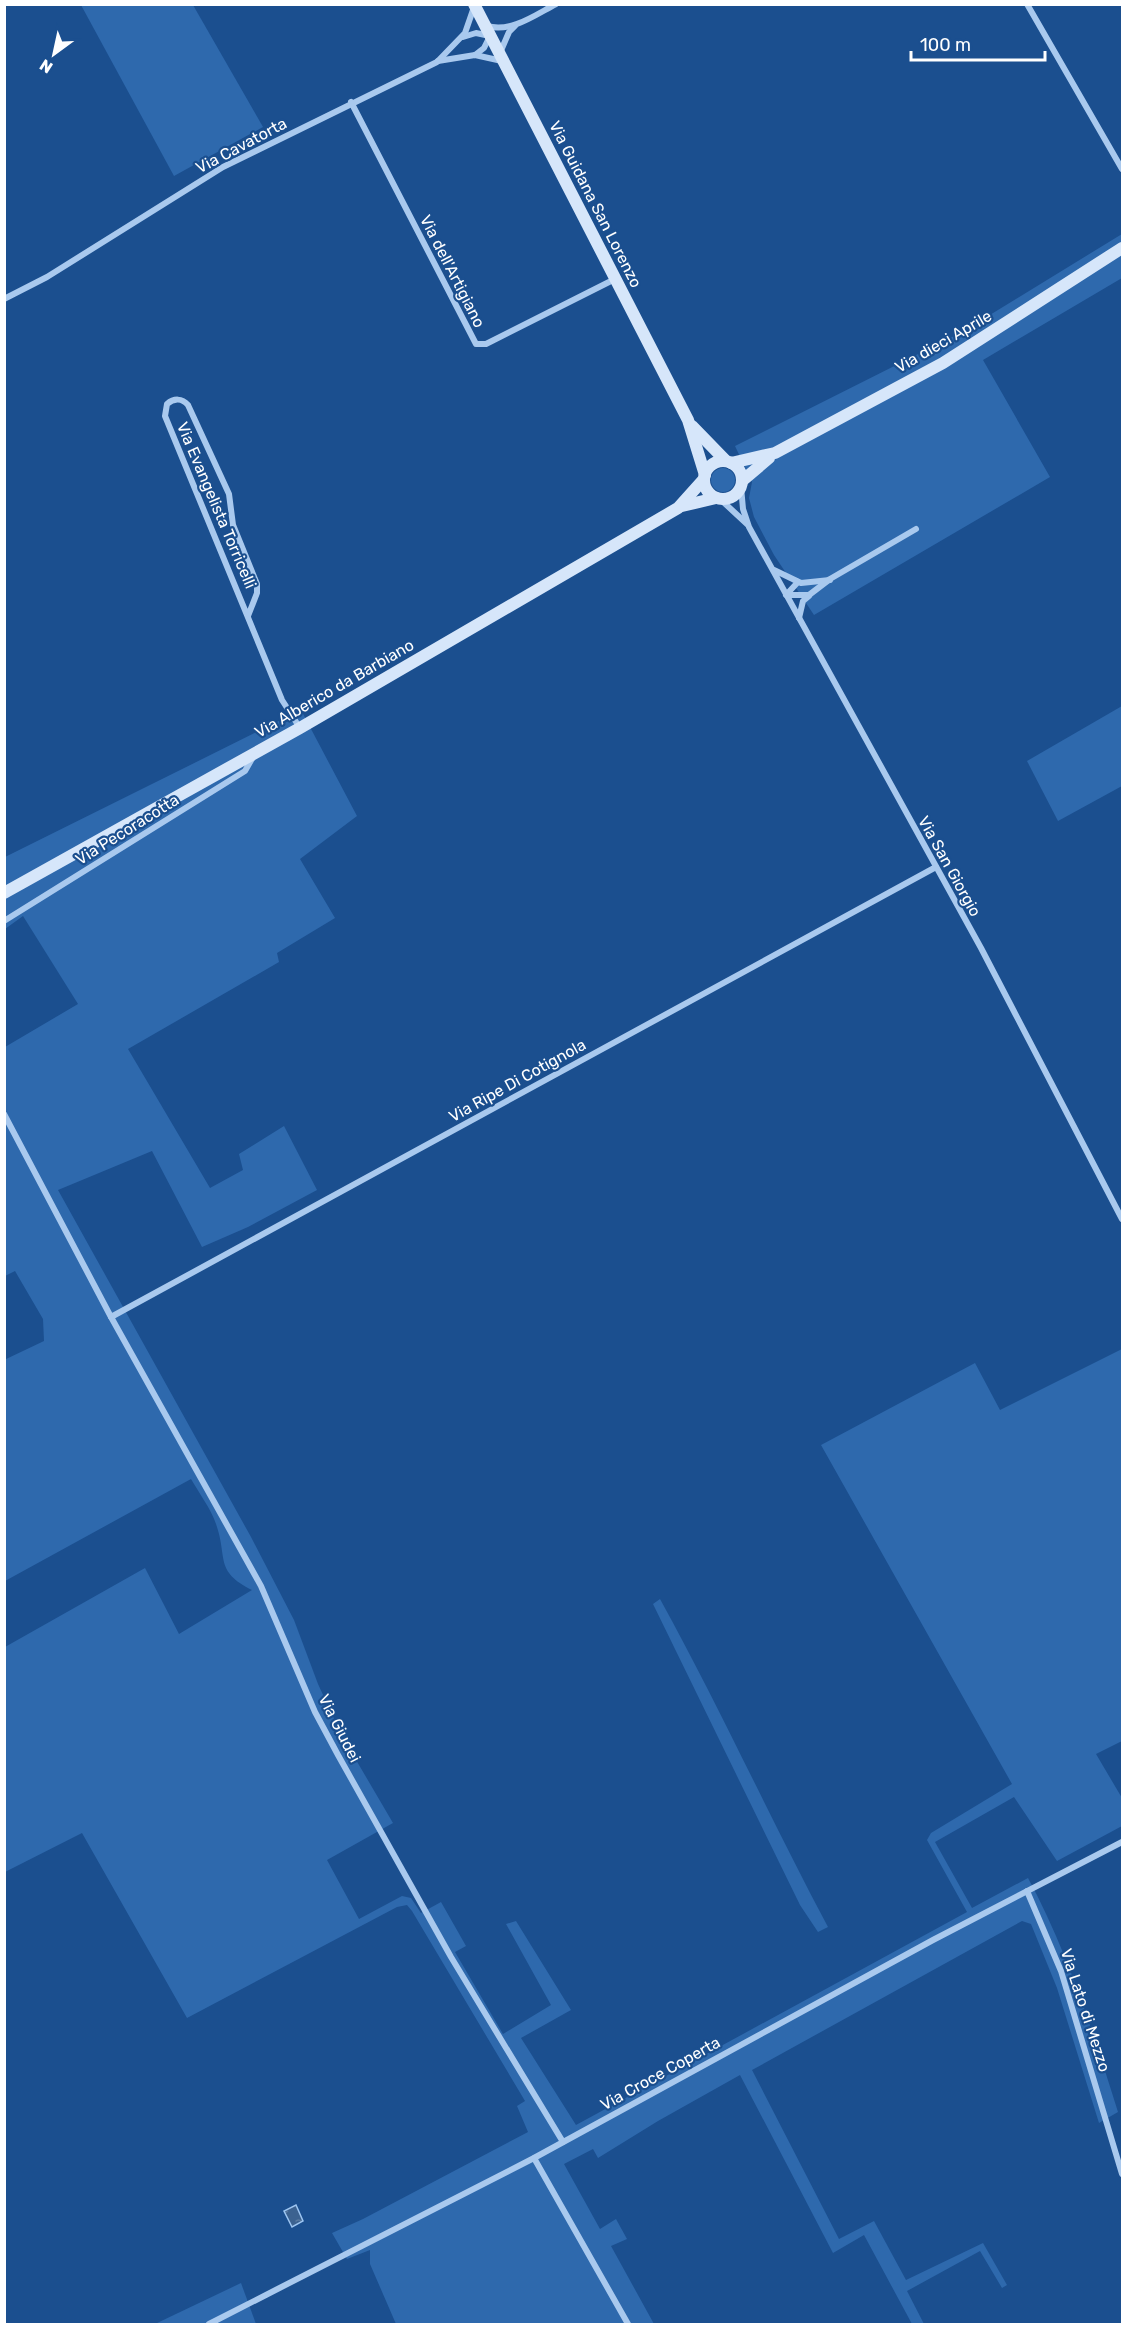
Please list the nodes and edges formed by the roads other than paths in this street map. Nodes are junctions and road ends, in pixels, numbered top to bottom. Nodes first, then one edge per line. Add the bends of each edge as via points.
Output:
1 (556, 4) edge
2 (1028, 4) edge
3 (474, 5) edge
4 (516, 25) junction
5 (487, 30) junction
6 (462, 37) junction
7 (475, 55) junction
8 (501, 58) junction
9 (438, 62) junction
10 (351, 102) junction
11 (1122, 169) edge
12 (1122, 248) edge
13 (616, 279) junction
14 (4, 299) edge
15 (688, 420) junction
16 (775, 453) junction
17 (729, 462) junction
18 (704, 477) junction
19 (742, 484) junction
20 (718, 498) junction
21 (678, 508) junction
22 (749, 527) junction
23 (916, 529) dead end
24 (772, 568) junction
25 (830, 579) junction
26 (798, 582) junction
27 (786, 595) junction
28 (809, 595) junction
29 (248, 616) junction
30 (798, 619) junction
31 (300, 729) junction
32 (255, 752) junction
33 (936, 867) junction
34 (4, 893) edge
35 (4, 921) edge
36 (4, 1114) edge
37 (1122, 1219) edge
38 (111, 1317) junction
39 (1122, 1842) edge
40 (1027, 1891) junction
41 (563, 2142) junction
42 (534, 2158) junction
43 (1122, 2174) edge
44 (209, 2325) edge
45 (628, 2325) edge

1 - 4 street
2 - 11 street
3 - 5 main road, Via Guidana San Lorenzo
3 - 6 street, Via Cavatorta
4 - 5 street
4 - 8 street via 509,32
5 - 6 street
5 - 7 street via 483,48
5 - 8 main road, Via Guidana San Lorenzo
6 - 9 street, Via Cavatorta
7 - 8 street
7 - 9 street
8 - 13 main road, Via Guidana San Lorenzo
9 - 10 street, Via Cavatorta
10 - 13 street, Via dell'Artigiano via 476,344 483,345
10 - 14 street, Via Cavatorta via 223,167 47,278
12 - 16 main road, Via dieci Aprile via 943,363
13 - 15 main road, Via Guidana San Lorenzo
15 - 17 main road
15 - 18 main road
16 - 17 main road, Via dieci Aprile
16 - 19 main road, Via dieci Aprile
17 - 18 main road via 711,466
17 - 19 main road via 739,471
18 - 20 main road via 707,490
18 - 21 main road, Via Alberico da Barbiano
19 - 20 main road via 733,497
19 - 22 street, Via San Giorgio
20 - 21 main road, Via Alberico da Barbiano
20 - 22 street, Via San Giorgio
21 - 31 main road, Via Alberico da Barbiano
22 - 24 street, Via San Giorgio
23 - 25 street
24 - 26 street
24 - 27 street, Via San Giorgio
25 - 26 street via 809,584
25 - 28 street
26 - 27 street
27 - 28 street
27 - 30 street, Via San Giorgio
28 - 30 street
29 - 29 street, Via Evangelista Torricelli via 257,584 233,525 229,494 189,405 174,400 167,404 165,416
29 - 31 street, Via Evangelista Torricelli via 282,700
30 - 33 street, Via San Giorgio
31 - 32 main road, Via Alberico da Barbiano
32 - 34 main road, Via Alberico da Barbiano
32 - 35 street, Via Pecoracotta via 245,771
33 - 37 street, Via San Giorgio
33 - 38 street, Via Ripe Di Cotignola
36 - 38 street
38 - 41 street, Via Giudei via 261,1586 315,1712 338,1755 451,1957
39 - 40 street, Via Croce Coperta
40 - 41 street, Via Croce Coperta
40 - 43 street, Via Lato di Mezzo via 1061,1971
41 - 42 street, Via Croce Coperta
42 - 44 street, Via Croce Coperta
42 - 45 street

